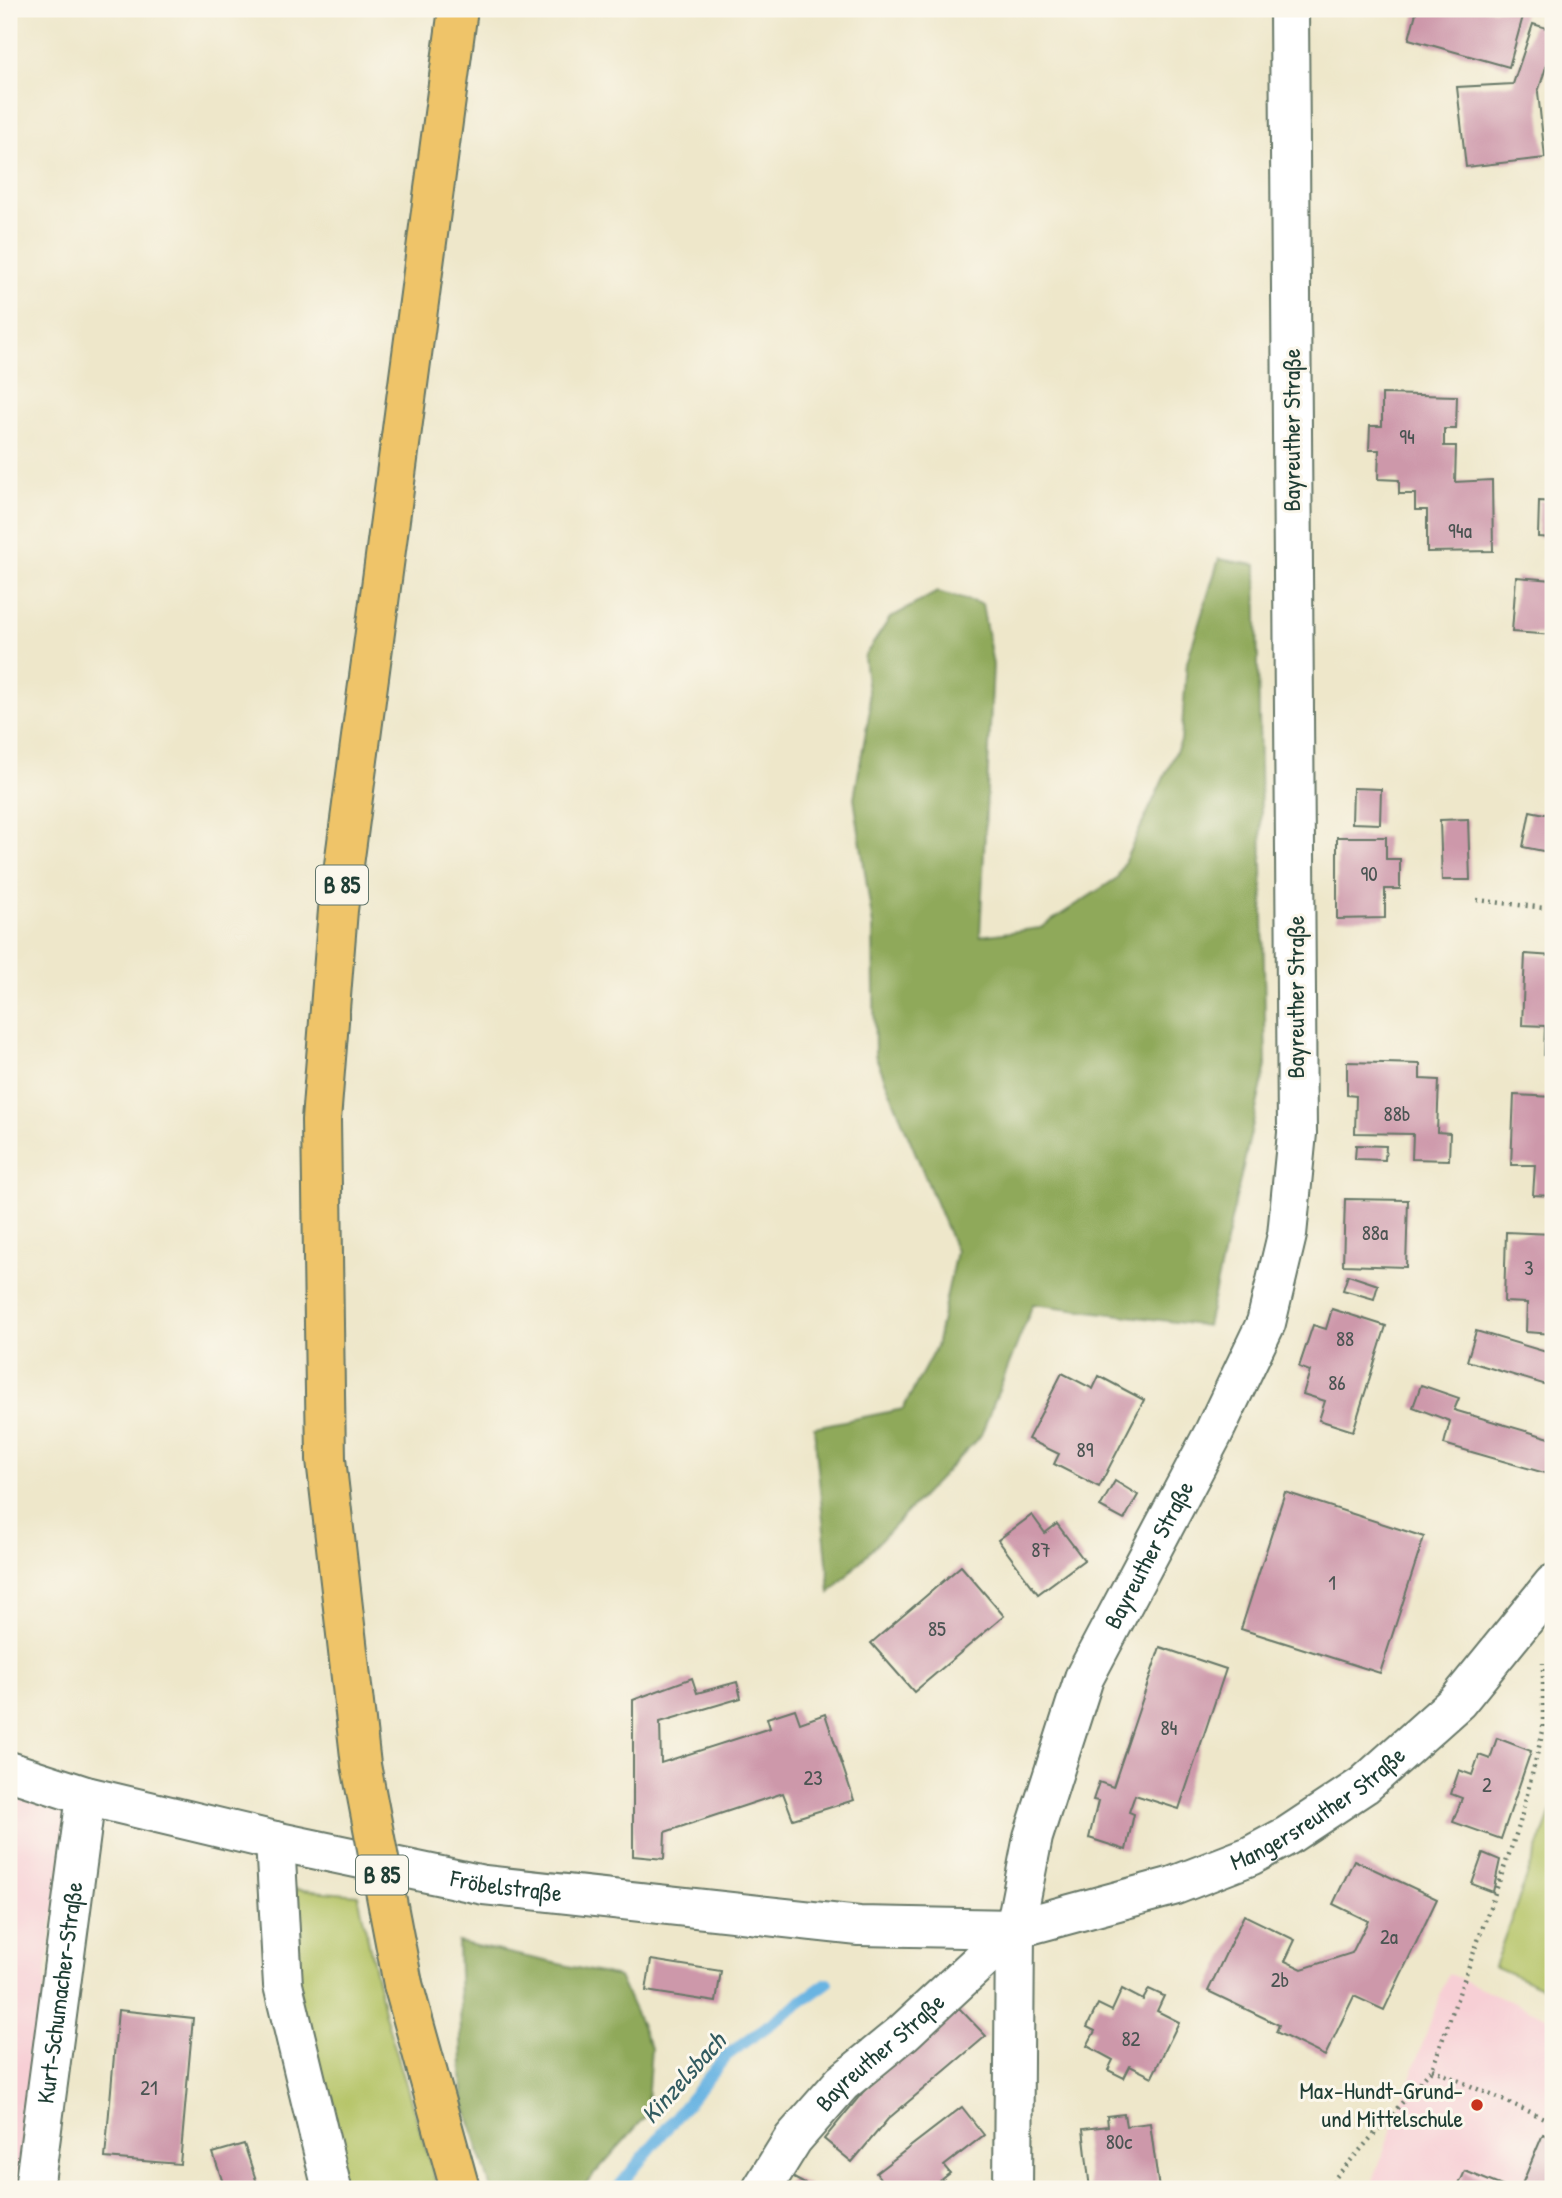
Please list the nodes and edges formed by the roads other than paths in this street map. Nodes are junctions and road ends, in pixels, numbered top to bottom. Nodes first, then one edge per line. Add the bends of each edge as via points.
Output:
1 (458, 9) edge
2 (1289, 9) edge
3 (1548, 1592) edge
4 (9, 1771) edge
5 (86, 1796) junction
6 (275, 1841) junction
7 (1015, 1929) junction
8 (34, 2189) edge
9 (332, 2189) edge
10 (460, 2189) edge
11 (762, 2189) edge
12 (1013, 2189) edge

1 - 10 main road, B 85, bridge via 338,910 321,1120 326,1459 360,1765 403,1984
2 - 7 street, Bayreuther Straße via 1297,1133 1287,1235 1266,1323 1084,1678 1033,1837
3 - 7 street, Mangersreuther Straße via 1458,1701 1364,1785 1287,1836 1173,1886
4 - 5 street, Fröbelstraße
5 - 6 street, Fröbelstraße
5 - 8 street, Kurt-Schumacher-Straße
6 - 7 street, Fröbelstraße via 484,1885 859,1926
6 - 9 street via 283,1985
7 - 11 street, Bayreuther Straße via 842,2083 793,2139
7 - 12 street, Bayreuther Straße

